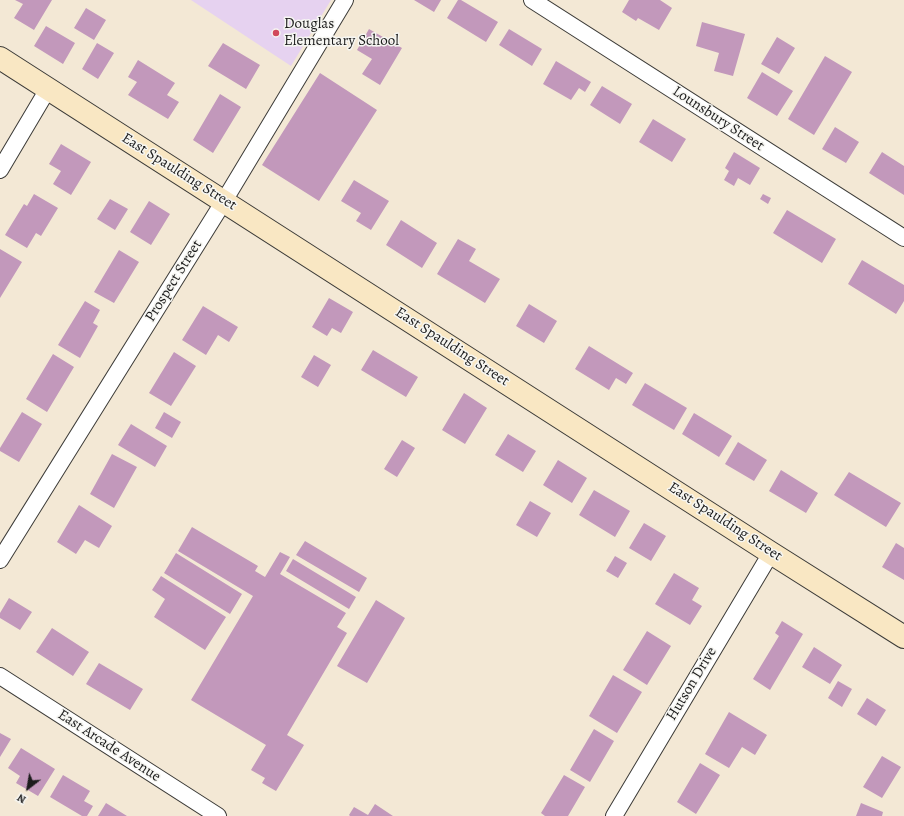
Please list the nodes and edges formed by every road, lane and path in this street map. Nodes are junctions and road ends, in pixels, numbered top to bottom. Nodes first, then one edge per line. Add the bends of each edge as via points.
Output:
1 (345, 0) edge
2 (532, 0) edge
3 (0, 58) edge
4 (48, 89) junction
5 (0, 170) edge
6 (224, 201) junction
7 (904, 238) edge
8 (771, 553) junction
9 (0, 560) edge
10 (904, 637) edge
11 (0, 676) edge
12 (218, 816) edge
13 (614, 816) edge

1 - 6 street, Prospect Street
2 - 7 street, Lounsbury Street
3 - 4 street, East Spaulding Street
4 - 5 street
4 - 6 street, East Spaulding Street
6 - 8 street, East Spaulding Street
6 - 9 street, Prospect Street
8 - 10 street, East Spaulding Street
8 - 13 street, Hutson Drive
11 - 12 street, East Arcade Avenue

